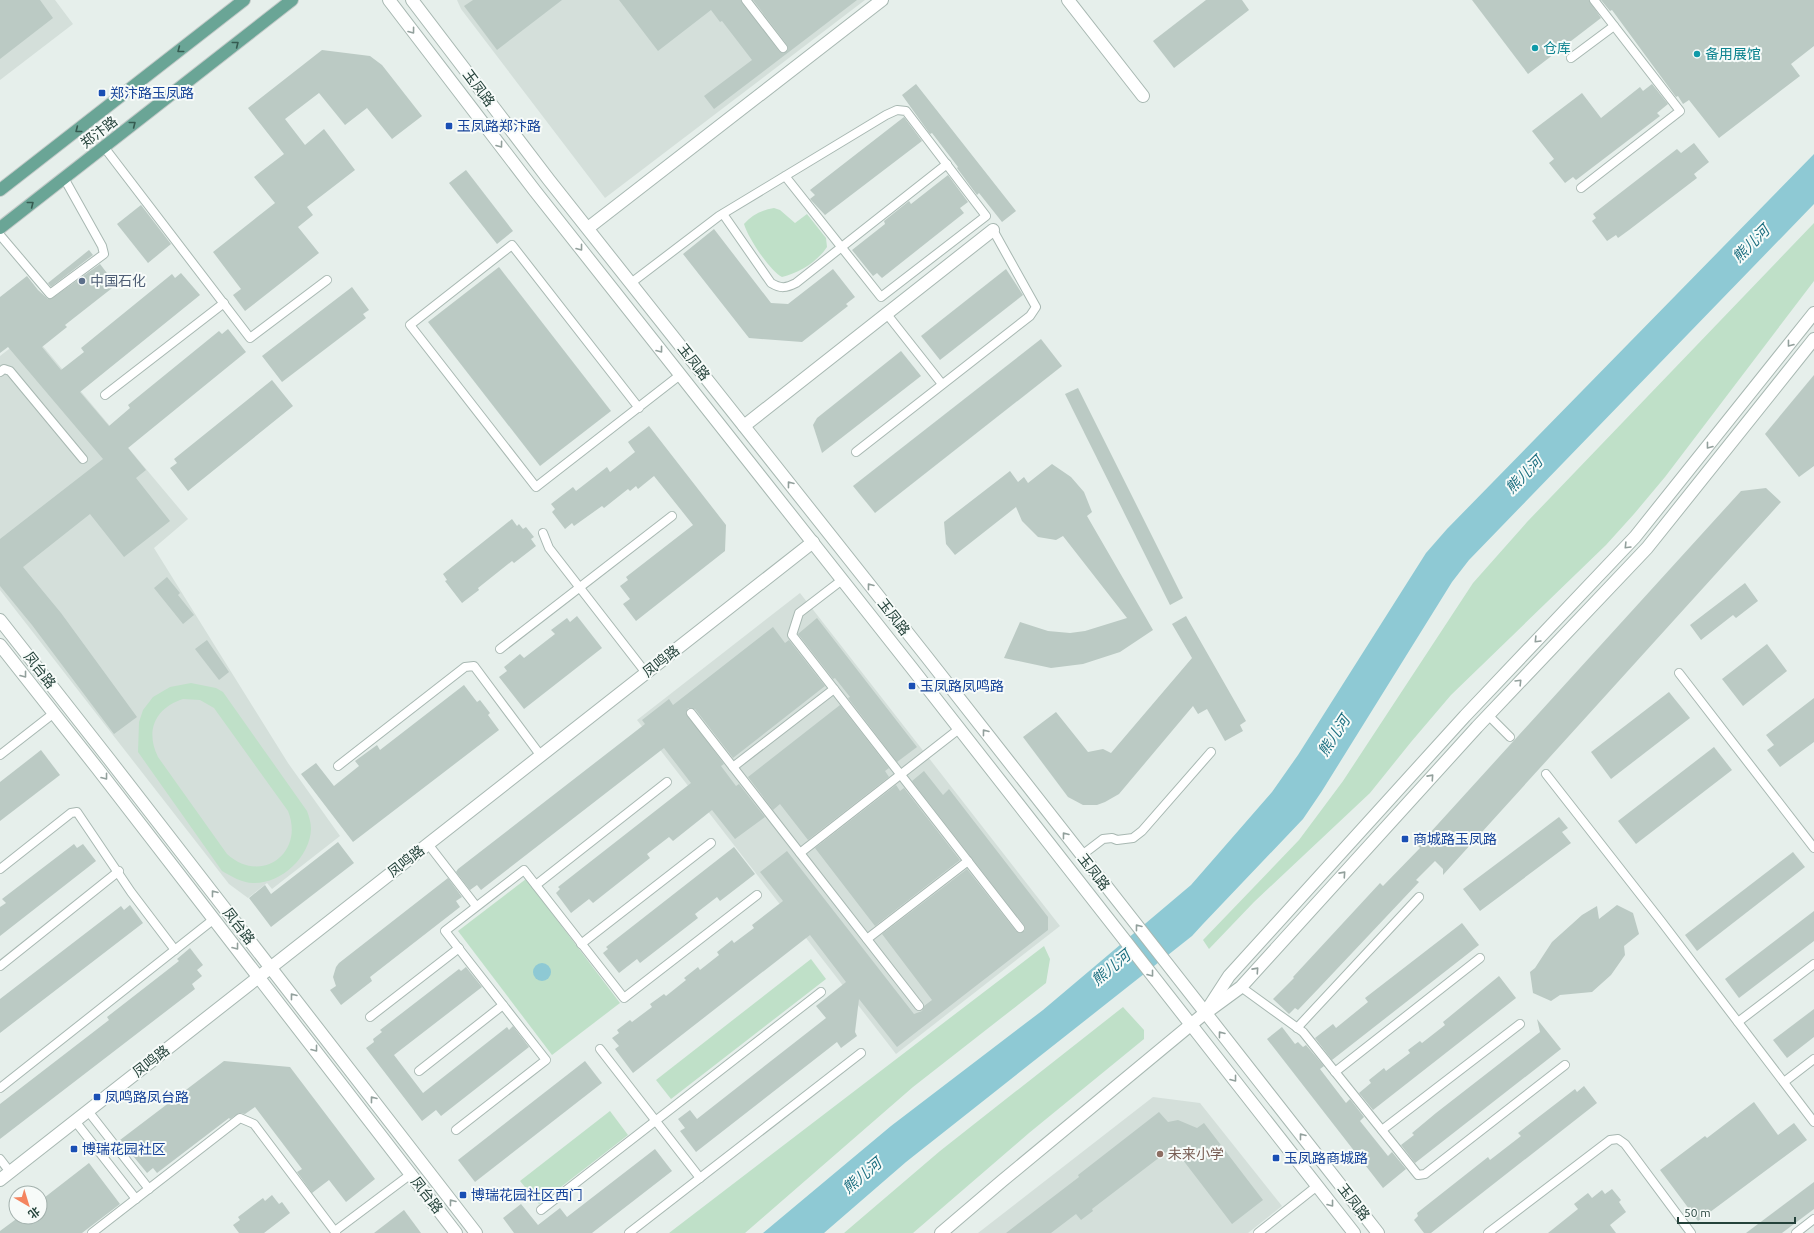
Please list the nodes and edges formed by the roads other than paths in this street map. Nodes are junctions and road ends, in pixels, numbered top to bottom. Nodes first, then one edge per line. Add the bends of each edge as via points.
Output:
1 (244, 0) edge
2 (292, 0) edge
3 (389, 0) edge
4 (412, 0) edge
5 (746, 0) edge
6 (882, 0) edge
7 (1068, 0) edge
8 (1594, 0) edge
9 (1614, 26) junction
10 (783, 48) dead end
11 (1571, 58) dead end
12 (1142, 96) dead end
13 (104, 146) junction
14 (946, 164) junction
15 (785, 176) junction
16 (64, 178) junction
17 (1580, 188) dead end
18 (0, 190) edge
19 (723, 214) junction
20 (0, 228) edge
21 (588, 228) junction
22 (993, 230) joint
23 (0, 235) edge
24 (842, 248) junction
25 (327, 280) dead end
26 (631, 283) junction
27 (224, 303) junction
28 (886, 313) junction
29 (1814, 313) edge
30 (1814, 339) edge
31 (0, 372) edge
32 (680, 375) junction
33 (942, 384) junction
34 (105, 395) dead end
35 (638, 408) junction
36 (744, 426) junction
37 (856, 452) dead end
38 (83, 459) dead end
39 (672, 516) dead end
40 (543, 534) dead end
41 (813, 542) junction
42 (842, 580) junction
43 (579, 587) junction
44 (0, 620) edge
45 (0, 645) edge
46 (500, 649) dead end
47 (646, 673) junction
48 (1679, 673) dead end
49 (834, 689) junction
50 (54, 713) junction
51 (691, 713) dead end
52 (1488, 715) junction
53 (959, 729) junction
54 (1510, 736) dead end
55 (1211, 752) dead end
56 (0, 755) edge
57 (541, 756) junction
58 (338, 766) dead end
59 (733, 768) junction
60 (900, 774) junction
61 (1546, 774) dead end
62 (667, 782) dead end
63 (711, 843) dead end
64 (428, 844) junction
65 (1814, 848) edge
66 (800, 853) junction
67 (1082, 855) junction
68 (968, 861) junction
69 (0, 869) edge
70 (119, 871) junction
71 (536, 885) junction
72 (757, 894) dead end
73 (1419, 897) dead end
74 (476, 906) junction
75 (214, 919) junction
76 (1020, 928) dead end
77 (867, 939) junction
78 (582, 944) junction
79 (459, 948) junction
80 (176, 950) junction
81 (1480, 958) dead end
82 (1814, 964) edge
83 (0, 966) edge
84 (271, 967) junction
85 (259, 977) junction
86 (1241, 987) junction
87 (821, 992) dead end
88 (503, 1005) junction
89 (919, 1006) dead end
90 (1205, 1013) junction
91 (370, 1016) dead end
92 (1738, 1022) junction
93 (1520, 1024) dead end
94 (1191, 1025) junction
95 (1297, 1028) junction
96 (600, 1049) dead end
97 (861, 1053) dead end
98 (1814, 1059) edge
99 (1565, 1065) dead end
100 (419, 1071) dead end
101 (1335, 1072) junction
102 (1784, 1082) junction
103 (0, 1088) edge
104 (88, 1111) junction
105 (75, 1121) junction
106 (656, 1121) junction
107 (1814, 1122) edge
108 (456, 1130) dead end
109 (1382, 1130) junction
110 (0, 1159) edge
111 (10, 1172) junction
112 (411, 1174) junction
113 (700, 1178) junction
114 (0, 1180) edge
115 (1317, 1186) junction
116 (149, 1189) junction
117 (136, 1199) junction
118 (541, 1210) dead end
119 (1814, 1219) edge
120 (336, 1232) edge
121 (92, 1233) edge
122 (456, 1233) edge
123 (476, 1233) edge
124 (629, 1233) edge
125 (942, 1233) edge
126 (1258, 1233) edge
127 (1354, 1233) edge
128 (1378, 1233) edge
129 (1488, 1233) edge
130 (1690, 1233) edge
131 (1796, 1233) edge

1 -> 18 main road, 郑汴路
13 -> 2 main road, 郑汴路
3 -> 32 street, 玉凤路
4 - 21 street, 玉凤路
5 - 10 lane
6 - 21 street
7 - 12 street
8 - 9 lane
9 - 11 lane
9 - 17 lane via 1680,111
13 - 16 main road, 郑汴路
13 - 27 lane
14 - 15 lane via 906,112 897,110
14 - 24 lane
14 - 24 lane via 986,216 881,297
15 - 19 lane
15 - 24 lane
20 -> 16 main road, 郑汴路
16 - 23 lane via 104,254 50,294
19 - 24 lane via 771,283 779,287 785,288 796,283
19 - 26 lane
21 - 26 street, 玉凤路
22 - 28 street
22 - 33 lane via 1036,307 1030,316
25 - 27 lane via 250,338
26 - 36 street, 玉凤路
27 - 34 lane
28 - 33 lane
28 - 36 street
29 -> 90 street via 1635,537 1465,716 1229,976
52 -> 30 street via 1647,548
31 - 38 lane via 4,369 10,371
32 - 35 lane
32 - 41 street, 玉凤路
33 - 37 lane
35 - 35 lane via 536,487 410,325 512,245
67 -> 36 street, 玉凤路
39 - 43 lane
40 - 43 lane via 549,548
41 - 42 street, 玉凤路
41 - 47 street, 凤鸣路
42 - 49 lane via 799,613 792,635
42 - 53 street, 玉凤路
43 - 46 lane
43 - 47 lane
84 -> 44 street, 凤台路
45 -> 50 street, 凤台路
47 - 57 street, 凤鸣路
48 - 65 lane
49 - 59 lane
49 - 60 lane
50 - 56 lane
50 -> 75 street, 凤台路
51 - 59 lane
52 - 54 lane
86 -> 52 street
53 - 60 lane
53 -> 94 street, 玉凤路
55 - 67 lane via 1142,831 1133,838 1103,839
57 - 58 lane via 474,666 465,667
57 - 64 street, 凤鸣路
59 - 66 lane
60 - 66 lane
60 - 68 lane
61 - 92 lane
62 - 71 lane
63 - 78 lane
64 - 74 lane
64 - 84 street, 凤鸣路
66 - 77 lane
90 -> 67 street, 玉凤路
68 - 76 lane
68 - 77 lane
69 - 70 lane via 71,813 77,812
70 - 80 lane via 131,892
70 - 83 lane
71 - 74 lane via 524,870
71 - 78 lane
72 - 78 lane via 624,998
73 - 95 lane
74 - 79 lane via 445,931
75 - 80 lane
75 -> 85 street, 凤台路
77 - 89 lane
79 - 88 lane
79 - 91 lane
80 - 103 lane
81 - 101 lane
82 - 92 lane
84 - 85 street, 凤鸣路
123 -> 84 street, 凤台路
85 - 104 street, 凤鸣路
85 -> 112 street, 凤台路
86 - 90 street
86 - 95 lane
87 - 106 lane
88 - 100 lane
88 - 108 lane via 546,1060
90 - 94 street
128 -> 90 street, 玉凤路
92 - 102 lane
93 - 109 lane
94 -> 115 street, 玉凤路
94 - 125 street
95 - 101 lane
96 - 106 lane
97 - 113 lane
98 - 102 lane
99 - 109 lane via 1425,1174 1418,1175
101 - 109 lane
102 - 107 lane
104 - 105 street, 凤鸣路
104 - 116 lane
105 - 111 street, 凤鸣路
105 - 117 lane
106 - 113 lane
106 - 118 lane
110 - 111 lane
111 - 114 street, 凤鸣路
112 - 120 lane
112 - 122 street, 凤台路
113 - 124 lane
115 - 126 lane
115 -> 127 street, 玉凤路
116 - 117 lane
116 - 120 lane via 240,1118 254,1124
117 - 121 lane
119 - 131 lane
129 - 130 lane via 1610,1140 1618,1139 1625,1144

